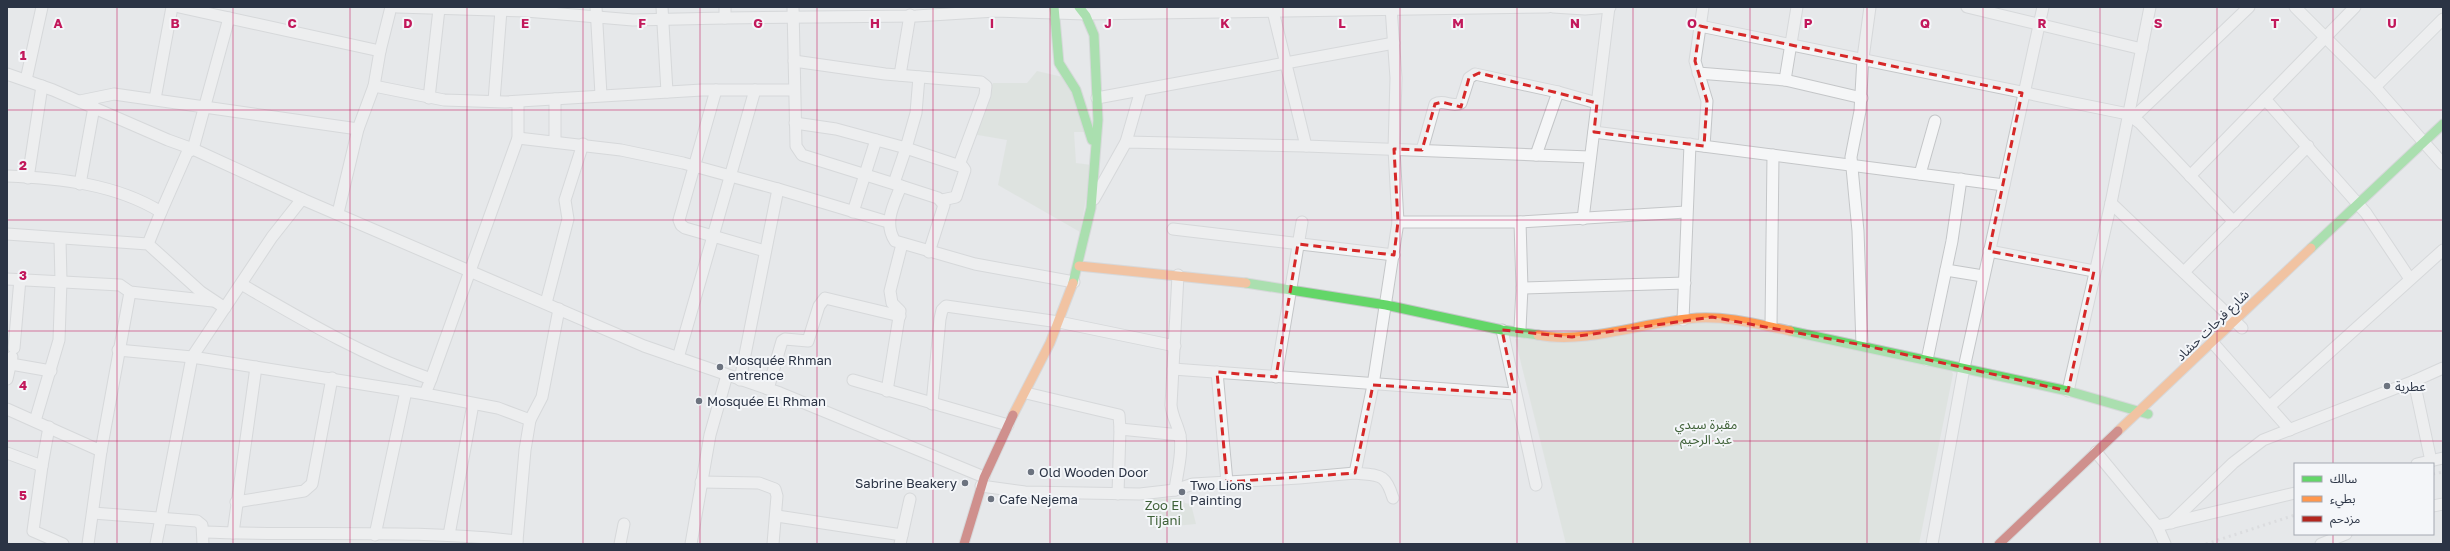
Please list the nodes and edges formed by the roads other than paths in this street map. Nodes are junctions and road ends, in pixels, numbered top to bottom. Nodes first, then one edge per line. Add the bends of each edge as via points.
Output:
1 (42, 7) edge
2 (172, 7) edge
3 (179, 7) edge
4 (392, 7) edge
5 (397, 7) edge
6 (662, 7) edge
7 (1480, 7) edge
8 (1548, 7) edge
9 (1553, 7) edge
10 (1609, 7) edge
11 (1703, 7) edge
12 (1797, 7) edge
13 (1870, 7) edge
14 (1967, 7) edge
15 (2043, 7) edge
16 (2150, 7) edge
17 (2249, 7) edge
18 (2295, 7) edge
19 (2355, 7) edge
20 (462, 8) edge
21 (1334, 8) edge
22 (1391, 8) edge
23 (195, 9) edge
24 (439, 9) junction
25 (526, 9) edge
26 (995, 9) edge
27 (1138, 9) edge
28 (1203, 9) edge
29 (1272, 9) edge
30 (501, 10) junction
31 (1054, 10) edge
32 (1083, 10) edge
33 (858, 11) edge
34 (923, 11) edge
35 (794, 12) edge
36 (597, 13) edge
37 (725, 13) edge
38 (910, 15) junction
39 (229, 18) junction
40 (662, 19) junction
41 (2443, 19) edge
42 (2040, 23) junction
43 (1700, 26) junction
44 (2325, 36) junction
45 (1394, 43) junction
46 (1792, 44) junction
47 (2142, 50) junction
48 (380, 51) junction
49 (1863, 58) junction
50 (794, 61) junction
51 (1286, 63) junction
52 (1698, 73) junction
53 (7, 74) edge
54 (900, 75) junction
55 (919, 77) junction
56 (26, 80) junction
57 (1784, 80) junction
58 (42, 86) junction
59 (374, 86) junction
60 (2375, 87) junction
61 (716, 90) junction
62 (755, 90) junction
63 (794, 90) junction
64 (1088, 90) junction
65 (1141, 90) junction
66 (667, 92) junction
67 (1558, 92) junction
68 (2022, 93) junction
69 (601, 95) junction
70 (429, 98) junction
71 (555, 98) junction
72 (1862, 98) junction
73 (156, 99) junction
74 (2265, 99) junction
75 (80, 101) junction
76 (494, 101) junction
77 (518, 102) junction
78 (1597, 103) junction
79 (94, 107) junction
80 (203, 107) junction
81 (2131, 115) junction
82 (1935, 121) dead end
83 (795, 123) junction
84 (2443, 124) edge
85 (358, 129) junction
86 (1594, 132) junction
87 (2443, 137) edge
88 (518, 138) junction
89 (876, 140) junction
90 (555, 142) junction
91 (1126, 142) junction
92 (583, 144) junction
93 (1690, 144) junction
94 (2428, 145) junction
95 (1306, 146) junction
96 (1704, 146) junction
97 (2308, 146) junction
98 (906, 148) junction
99 (193, 149) junction
100 (1394, 149) junction
101 (1422, 150) junction
102 (1536, 155) junction
103 (1773, 155) junction
104 (1590, 157) junction
105 (1097, 158) junction
106 (2420, 159) dead end
107 (2443, 164) edge
108 (959, 165) junction
109 (1853, 165) junction
110 (695, 167) junction
111 (865, 173) junction
112 (1920, 174) junction
113 (7, 176) edge
114 (730, 176) junction
115 (2190, 176) junction
116 (28, 178) junction
117 (1961, 179) junction
118 (80, 184) junction
119 (897, 184) junction
120 (2004, 185) junction
121 (778, 189) junction
122 (302, 199) junction
123 (942, 200) junction
124 (1092, 202) junction
125 (2111, 203) junction
126 (2364, 211) junction
127 (161, 212) junction
128 (853, 212) junction
129 (1686, 212) junction
130 (338, 213) junction
131 (1583, 219) junction
132 (888, 222) junction
133 (1302, 222) dead end
134 (1398, 222) junction
135 (1520, 222) junction
136 (2234, 222) junction
137 (1174, 229) dead end
138 (7, 234) edge
139 (714, 236) junction
140 (60, 240) junction
141 (148, 244) junction
142 (902, 244) junction
143 (1298, 244) junction
144 (2443, 250) edge
145 (765, 251) junction
146 (1989, 251) junction
147 (929, 252) junction
148 (1394, 255) junction
149 (1079, 266) junction
150 (1946, 270) junction
151 (472, 271) junction
152 (2094, 271) junction
153 (2184, 272) junction
154 (1178, 275) junction
155 (1983, 276) junction
156 (7, 279) edge
157 (20, 279) junction
158 (2410, 279) junction
159 (61, 281) junction
160 (1074, 282) junction
161 (1685, 283) junction
162 (241, 284) junction
163 (1522, 288) junction
164 (1291, 290) junction
165 (130, 292) junction
166 (214, 301) junction
167 (546, 303) junction
168 (1386, 305) junction
169 (225, 308) junction
170 (560, 309) junction
171 (900, 316) junction
172 (1683, 320) junction
173 (1059, 322) junction
174 (1772, 326) junction
175 (2240, 326) junction
176 (1520, 329) junction
177 (1502, 330) junction
178 (1862, 345) junction
179 (2220, 345) junction
180 (1175, 346) junction
181 (10, 347) edge
182 (118, 350) junction
183 (192, 357) junction
184 (678, 358) junction
185 (1927, 360) junction
186 (2209, 360) dead end
187 (11, 364) junction
188 (256, 367) junction
189 (1964, 368) junction
190 (2443, 368) edge
191 (1173, 369) junction
192 (51, 371) junction
193 (1217, 372) junction
194 (727, 375) junction
195 (1276, 377) junction
196 (332, 378) junction
197 (431, 379) junction
198 (7, 380) edge
199 (740, 380) junction
200 (853, 380) dead end
201 (2414, 381) junction
202 (2182, 384) dead end
203 (1372, 385) junction
204 (768, 389) junction
205 (888, 391) junction
206 (2068, 391) junction
207 (406, 392) junction
208 (1026, 392) junction
209 (425, 394) junction
210 (1515, 394) junction
211 (473, 404) junction
212 (932, 404) junction
213 (2270, 406) junction
214 (7, 409) edge
215 (2144, 412) junction
216 (530, 420) junction
217 (35, 421) junction
218 (1008, 425) junction
219 (49, 427) junction
220 (1120, 430) junction
221 (2290, 430) junction
222 (1180, 435) junction
223 (101, 451) junction
224 (7, 453) edge
225 (2099, 455) junction
226 (2443, 458) edge
227 (2431, 461) junction
228 (2422, 463) edge
229 (42, 466) junction
230 (1355, 472) junction
231 (982, 481) junction
232 (701, 482) junction
233 (1227, 482) junction
234 (1536, 485) dead end
235 (1174, 490) junction
236 (2294, 493) edge
237 (1118, 494) junction
238 (1393, 498) dead end
239 (910, 499) dead end
240 (236, 502) junction
241 (93, 512) junction
242 (777, 516) junction
243 (160, 520) junction
244 (2170, 523) junction
245 (624, 524) dead end
246 (2157, 526) junction
247 (203, 532) junction
248 (233, 533) junction
249 (375, 535) junction
250 (449, 535) junction
251 (2344, 535) edge
252 (275, 540) edge
253 (901, 540) edge
254 (517, 543) edge
255 (63, 544) edge
256 (88, 544) edge
257 (156, 544) edge
258 (203, 544) edge
259 (620, 544) edge
260 (691, 544) edge
261 (773, 544) edge
262 (964, 544) edge
263 (1932, 544) edge
264 (1999, 544) edge
265 (2013, 544) edge
266 (2165, 544) edge
267 (2321, 544) edge

1 - 56 street
2 - 73 street
3 - 23 street
4 - 48 street
5 - 24 street
6 - 40 street
7 - 8 street
7 - 22 street
9 - 10 street
10 - 78 street
11 - 43 street
12 - 46 street
13 - 49 street
14 - 42 street
15 - 42 street
16 - 47 street
17 - 81 street
18 - 44 street
19 - 44 street
20 - 24 street
20 - 30 street
21 - 22 street
21 - 29 street
22 - 45 street
23 - 39 street
24 - 70 street
25 - 30 street
25 - 36 street
26 - 31 street
26 - 34 street
27 - 28 street
27 - 32 street
28 - 29 street
29 - 51 street
30 - 76 street
31 - 32 street
31 - 64 street via 1059,63
32 - 64 street via 1095,40
33 - 35 street
33 - 38 street
34 - 38 street
35 - 37 street
35 - 50 street
36 - 40 street
36 - 69 street
37 - 40 street
38 - 54 street
39 - 48 street
39 - 80 street
40 - 66 street
41 - 60 street
42 - 47 street
42 - 68 street
43 - 46 street
43 - 52 street via 1695,61
44 - 60 street
44 - 74 street
45 - 51 street
45 - 100 street
46 - 49 street
46 - 57 street
47 - 81 street
48 - 59 street
49 - 68 street
49 - 72 street
50 - 54 street
50 - 63 street
51 - 65 street
51 - 95 street
52 - 57 street
52 - 96 street via 1707,100
53 - 56 street
54 - 55 street
55 - 98 street via 916,113
55 - 108 street via 981,82 986,86
56 - 58 street
57 - 72 street
58 - 75 street
58 - 116 street
59 - 70 street
59 - 85 street
60 - 94 street
61 - 62 street
61 - 66 street
61 - 110 street
62 - 63 street
62 - 114 street
63 - 83 street
64 - 65 street
64 - 105 street
64 - 105 street
65 - 91 street
66 - 69 street
67 - 78 street
67 - 101 street via 1475,74 1469,78 1461,103 1455,105 1438,102 1433,107
67 - 102 street
68 - 81 street
68 - 120 street
69 - 71 street
70 - 76 street
71 - 77 street
71 - 90 street
72 - 109 street via 1852,152
73 - 75 street via 114,94
73 - 80 street
74 - 97 street
74 - 115 street
75 - 79 street
76 - 77 street
77 - 88 street
78 - 86 street
79 - 99 street
79 - 118 street
80 - 85 street
80 - 99 street
81 - 115 street
81 - 125 street
82 - 112 street
83 - 89 street via 836,129
83 - 111 street via 796,146 802,155
84 - 94 street, شارع فرحات حشاد
85 - 130 street
86 - 93 street
86 - 104 street
87 - 94 street, شارع فرحات حشاد
88 - 90 street
88 - 151 street via 482,234
89 - 98 street
89 - 111 street
90 - 92 street
91 - 95 street
91 - 124 street
92 - 110 street
92 - 167 street via 565,200 568,219
93 - 96 street
93 - 129 street
94 - 106 street, شارع فرحات حشاد
94 - 107 street
94 - 126 street, شارع فرحات حشاد
95 - 100 street
96 - 103 street
97 - 126 street
97 - 136 street
98 - 108 street
98 - 119 street
99 - 122 street
99 - 127 street via 187,153
100 - 101 street
100 - 134 street
101 - 102 street
102 - 104 street
103 - 109 street
103 - 174 street
104 - 131 street
105 - 124 street
108 - 123 street via 965,170 956,197
109 - 112 street
109 - 178 street
110 - 114 street
110 - 139 street via 679,220 686,228
111 - 119 street
111 - 128 street
112 - 117 street
113 - 116 street
114 - 121 street
114 - 139 street
115 - 136 street
116 - 118 street
117 - 120 street
117 - 150 street
118 - 127 street via 121,192
119 - 123 street
119 - 132 street
120 - 146 street
121 - 128 street
121 - 145 street
122 - 130 street
122 - 162 street via 272,237
123 - 147 street via 944,209
124 - 149 street
125 - 152 street
125 - 153 street
126 - 158 street
126 - 175 street, شارع فرحات حشاد
127 - 141 street
128 - 132 street
129 - 131 street
129 - 161 street
130 - 151 street
131 - 135 street
132 - 142 street via 890,234 895,241
133 - 143 street
134 - 135 street
134 - 148 street
135 - 163 street
136 - 153 street
137 - 143 street
138 - 140 street
139 - 145 street
139 - 184 street
140 - 141 street
140 - 159 street
141 - 166 street
142 - 147 street
142 - 171 street via 890,291 892,303 900,311
143 - 148 street
143 - 164 street
144 - 158 street
145 - 199 street
146 - 152 street
146 - 155 street
147 - 160 street via 975,264
148 - 168 street
149 - 154 street
149 - 160 street
150 - 155 street
150 - 185 street
151 - 167 street
151 - 197 street
152 - 206 street
153 - 175 street
154 - 164 street
154 - 180 street
155 - 189 street
156 - 157 street
157 - 159 street
157 - 181 street
158 - 213 street
159 - 165 street via 120,285
159 - 192 street via 59,340
160 - 173 street
161 - 163 street
161 - 172 street
162 - 169 street
162 - 197 street via 335,339 394,367
163 - 176 street
164 - 168 street
164 - 195 street
165 - 166 street
165 - 182 street
166 - 169 street
167 - 170 street
168 - 177 street
168 - 203 street
169 - 183 street
170 - 184 street
170 - 216 street via 542,398
171 - 204 street via 825,298 819,306 808,341 782,341
171 - 205 street
172 - 174 street via 1712,317
172 - 176 street via 1572,337 1537,335
173 - 180 street
173 - 208 street
173 - 212 street via 946,306 942,310 940,320
174 - 178 street
175 - 179 street, شارع فرحات حشاد
176 - 177 street
177 - 210 street
178 - 185 street
179 - 186 street, شارع فرحات حشاد
179 - 213 street
179 - 215 street, شارع فرحات حشاد
180 - 191 street
181 - 187 street
182 - 183 street
182 - 223 street
183 - 188 street
183 - 243 street
184 - 194 street
185 - 189 street
187 - 192 street
187 - 198 street
188 - 196 street
188 - 240 street
189 - 206 street
189 - 263 street
190 - 201 street
191 - 193 street
191 - 222 street via 1172,415
192 - 217 street
193 - 195 street
193 - 233 street
194 - 199 street
194 - 232 street via 711,428
195 - 203 street
196 - 207 street
196 - 240 street via 312,484 304,491
197 - 209 street
199 - 204 street
200 - 205 street
201 - 221 street
201 - 227 street
202 - 215 street, شارع فرحات حشاد
203 - 210 street
203 - 230 street
204 - 231 street
205 - 212 street
206 - 215 street
207 - 209 street
207 - 249 street
208 - 218 street
208 - 220 street via 1116,413 1120,418
209 - 211 street
210 - 234 street
211 - 216 street via 498,408
211 - 250 street
212 - 218 street
213 - 221 street
214 - 217 street
215 - 225 street, شارع فرحات حشاد
216 - 254 street
217 - 219 street
218 - 231 street
219 - 223 street
219 - 229 street
220 - 222 street
220 - 237 street
221 - 244 street via 2250,448
222 - 235 street via 1180,454
223 - 241 street
224 - 229 street
225 - 246 street
225 - 264 street, شارع فرحات حشاد
225 - 265 street, شارع فرحات حشاد
226 - 227 street
227 - 228 street
229 - 255 street via 32,528 36,533
230 - 233 street
230 - 238 street via 1380,476 1388,483
231 - 237 street via 1025,492
231 - 262 street
232 - 242 street via 759,484 771,487 775,489 777,496
232 - 260 street
233 - 235 street via 1193,484
235 - 237 street
236 - 244 street
239 - 253 street
240 - 248 street
241 - 243 street
241 - 256 street
242 - 253 street
242 - 261 street
243 - 247 street via 197,521 202,525
243 - 257 street
244 - 246 street
245 - 259 street
246 - 266 street
247 - 248 street
247 - 258 street
248 - 252 street
249 - 250 street
249 - 252 street
250 - 254 street
251 - 267 street

